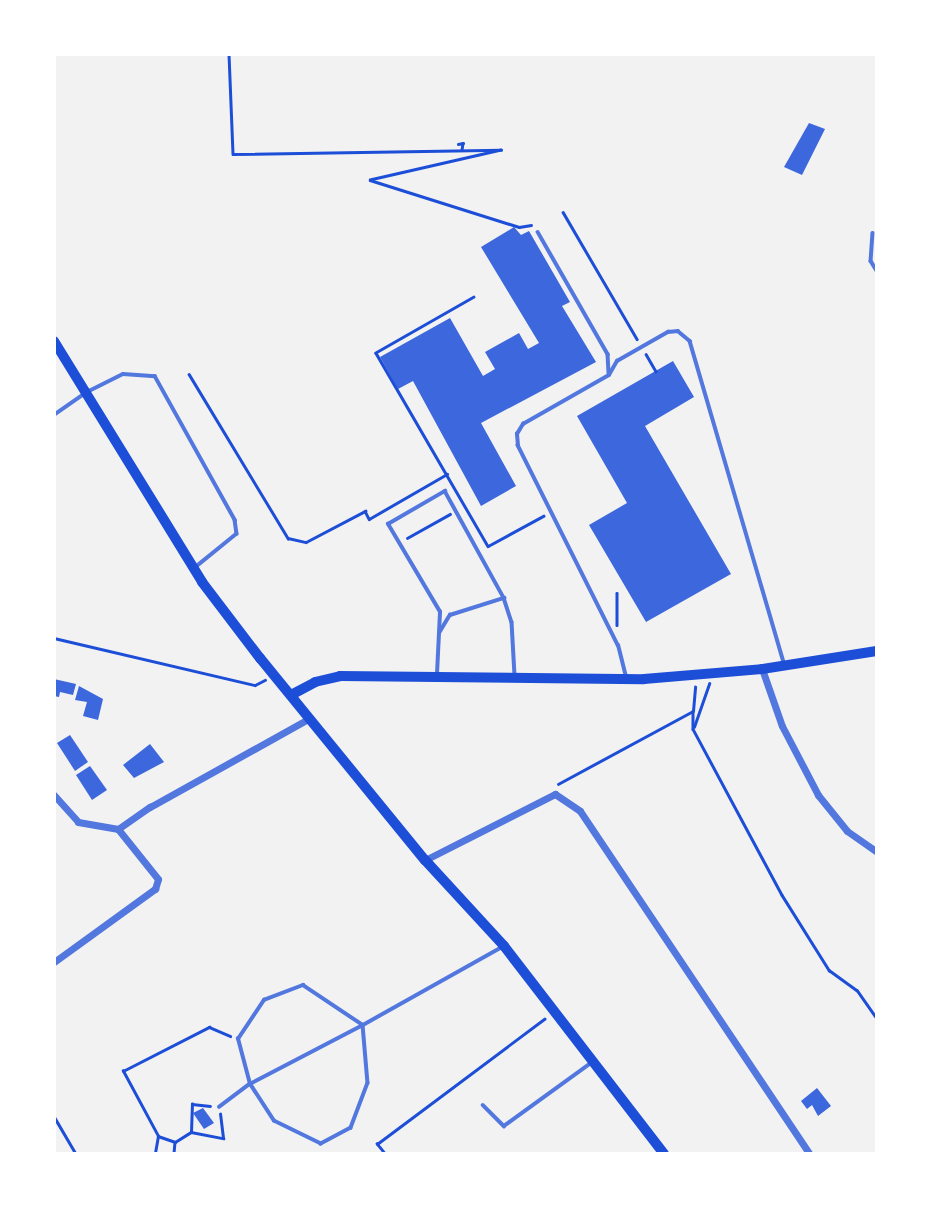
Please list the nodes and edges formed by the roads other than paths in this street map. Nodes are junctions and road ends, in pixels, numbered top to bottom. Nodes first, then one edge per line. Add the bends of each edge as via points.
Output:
1 (538, 232) road end
2 (873, 233) dead end
3 (877, 271) edge
4 (54, 341) edge
5 (609, 375) junction
6 (85, 393) junction
7 (54, 415) edge
8 (194, 569) junction
9 (504, 598) junction
10 (438, 634) junction
11 (877, 651) edge
12 (785, 666) junction
13 (762, 669) junction
14 (437, 674) junction
15 (515, 677) junction
16 (626, 680) junction
17 (291, 695) junction
18 (310, 718) junction
19 (54, 795) edge
20 (118, 829) junction
21 (877, 852) edge
22 (425, 860) junction
23 (504, 946) junction
24 (54, 961) edge
25 (363, 1025) junction
26 (590, 1063) junction
27 (250, 1084) junction
28 (482, 1105) dead end
29 (219, 1107) road end
30 (664, 1154) edge
31 (810, 1154) edge

1 - 5 lane via 608,354
2 - 3 lane via 871,261
4 - 6 highway
5 - 12 lane via 617,361 668,332 678,331 690,341
5 - 16 lane via 523,424 517,434 618,646
6 - 7 lane
6 - 8 highway
6 - 8 lane via 123,374 155,376 235,520 237,534
8 - 17 highway
9 - 10 lane via 450,615
9 - 10 lane via 445,491 388,524 440,612
9 - 15 lane via 512,622
10 - 14 lane
11 - 12 main road
12 - 13 main road
13 - 16 main road
13 - 21 street via 782,726 818,794 847,831
14 - 15 main road
14 - 17 main road via 340,676
15 - 16 main road
17 - 18 highway
18 - 20 street
18 - 22 highway
19 - 20 street via 78,822
20 - 24 street via 158,879 155,889
22 - 23 highway
22 - 31 street via 555,794 580,811
23 - 25 lane
23 - 26 highway via 556,1010
25 - 27 lane
25 - 27 lane via 303,985 264,1000 238,1039
25 - 27 lane via 368,1083 351,1128 321,1144 274,1121
26 - 28 lane via 503,1126
26 - 30 highway
27 - 29 lane

